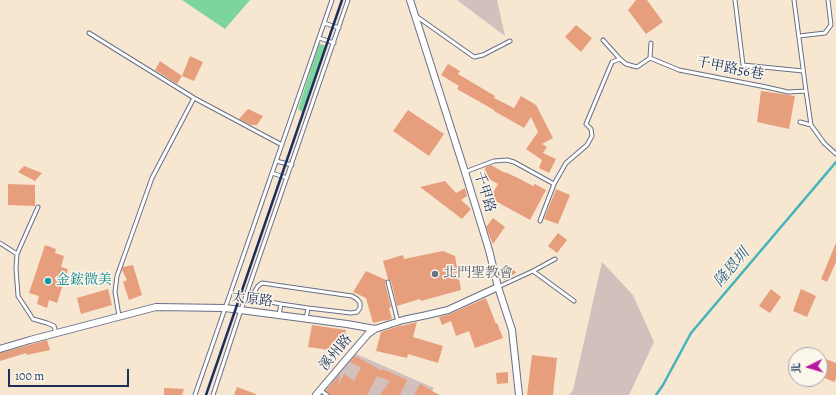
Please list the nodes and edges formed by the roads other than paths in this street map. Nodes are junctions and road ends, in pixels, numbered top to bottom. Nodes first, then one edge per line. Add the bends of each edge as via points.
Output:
1 (332, 0) edge
2 (348, 0) edge
3 (410, 0) edge
4 (736, 0) edge
5 (794, 0) edge
6 (828, 0) edge
7 (414, 15) junction
8 (324, 23) junction
9 (339, 28) junction
10 (89, 33) dead end
11 (799, 36) junction
12 (319, 38) junction
13 (602, 40) dead end
14 (510, 41) dead end
15 (334, 44) junction
16 (651, 44) dead end
17 (650, 58) junction
18 (620, 60) junction
19 (803, 71) junction
20 (806, 91) junction
21 (194, 98) junction
22 (800, 122) dead end
23 (811, 125) junction
24 (282, 145) junction
25 (836, 154) edge
26 (276, 161) junction
27 (292, 165) junction
28 (465, 172) junction
29 (272, 174) junction
30 (287, 178) junction
31 (554, 184) junction
32 (38, 207) dead end
33 (540, 221) dead end
34 (0, 243) edge
35 (18, 254) junction
36 (555, 259) dead end
37 (533, 271) junction
38 (388, 282) dead end
39 (498, 287) junction
40 (574, 301) dead end
41 (280, 304) junction
42 (225, 308) junction
43 (308, 308) junction
44 (241, 310) junction
45 (279, 315) junction
46 (119, 316) junction
47 (306, 319) junction
48 (398, 322) junction
49 (375, 329) junction
50 (56, 333) junction
51 (0, 349) edge
52 (318, 393) edge
53 (195, 395) edge
54 (213, 395) edge
55 (327, 395) edge
56 (519, 395) edge

1 - 8 lane
2 - 9 lane
3 - 7 street, 千甲路
4 - 19 lane via 743,65
5 - 11 lane
6 - 11 lane via 831,25 825,33
7 - 14 lane via 474,57
7 - 28 street, 千甲路
8 - 9 lane
8 - 12 lane
9 - 15 lane
10 - 21 lane
11 - 19 lane
12 - 15 lane
12 - 24 lane
13 - 18 lane
15 - 27 lane
16 - 17 lane
17 - 18 lane via 637,67
17 - 20 lane, 千甲路56巷 via 680,70 788,92
18 - 31 lane via 612,62 586,124 591,129 592,136 587,145 566,163
19 - 20 lane
20 - 23 lane
21 - 24 lane
21 - 46 lane via 152,178 117,276 115,292
22 - 23 lane
23 - 25 lane via 824,144
24 - 26 lane
26 - 27 lane
26 - 29 lane
27 - 30 lane
28 - 31 lane via 494,161 507,160
28 - 39 street, 千甲路
29 - 30 lane
29 - 42 lane
30 - 44 lane
31 - 33 lane
32 - 35 lane
34 - 35 lane
35 - 50 lane via 18,296 32,319 54,326
36 - 37 lane
37 - 39 lane
37 - 40 lane
38 - 48 lane
39 - 48 street, 太原路 via 448,310
39 - 56 street, 千甲路 via 512,330
41 - 43 lane
41 - 43 lane via 260,300 255,290 262,283 352,296 360,303 357,312 351,313
41 - 45 lane
42 - 44 street, 太原路
42 - 46 street, 太原路 via 156,307
42 - 53 lane
43 - 47 lane
44 - 45 street, 太原路
44 - 54 lane
45 - 47 street, 太原路
46 - 50 street, 太原路
47 - 49 street, 太原路
48 - 49 street, 太原路
49 - 52 street, 溪州路
50 - 51 street, 太原路
52 - 55 lane

